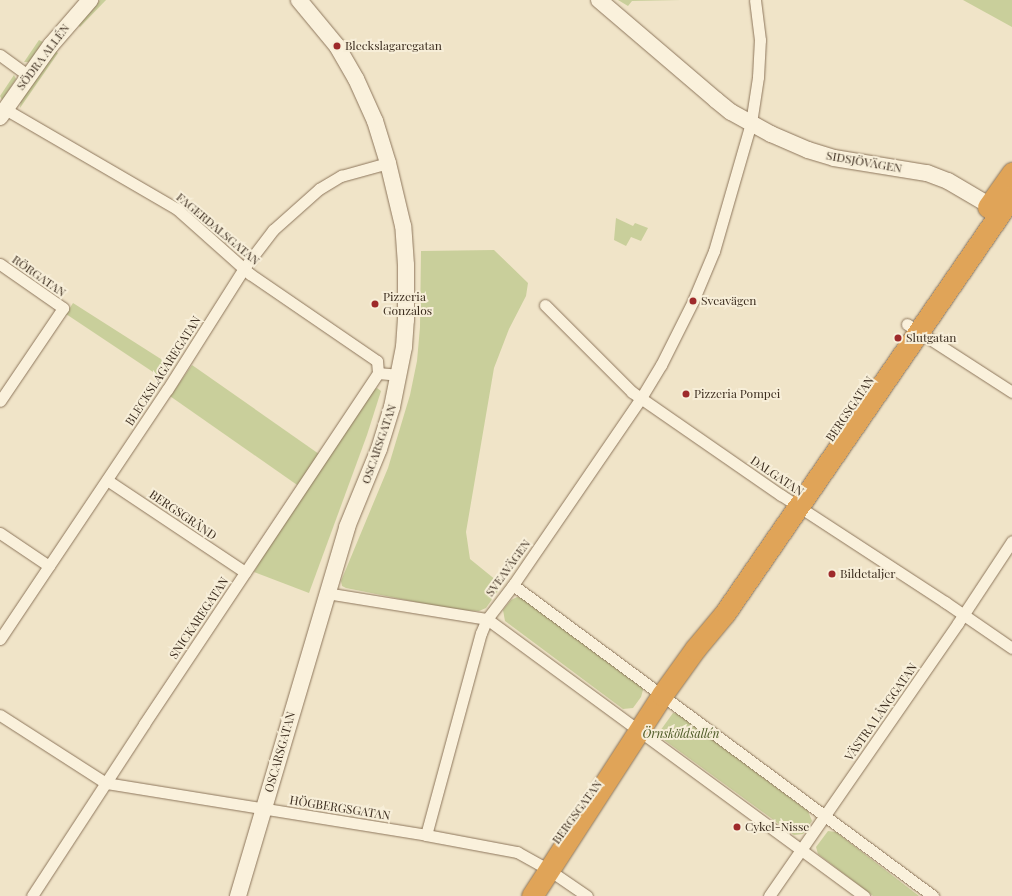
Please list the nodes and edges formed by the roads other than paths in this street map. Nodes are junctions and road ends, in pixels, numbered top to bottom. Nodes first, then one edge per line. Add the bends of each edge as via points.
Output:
1 (90, 0) edge
2 (299, 0) edge
3 (599, 0) edge
4 (755, 0) edge
5 (0, 55) edge
6 (28, 75) junction
7 (3, 113) edge
8 (751, 123) junction
9 (388, 163) junction
10 (1012, 173) edge
11 (1001, 205) edge
12 (0, 264) edge
13 (244, 268) junction
14 (545, 304) dead end
15 (913, 328) junction
16 (378, 373) junction
17 (399, 375) junction
18 (1012, 392) edge
19 (641, 398) junction
20 (0, 401) edge
21 (107, 480) junction
22 (794, 504) junction
23 (0, 533) edge
24 (1012, 541) edge
25 (48, 566) junction
26 (245, 572) junction
27 (513, 585) junction
28 (326, 593) junction
29 (964, 614) junction
30 (487, 619) junction
31 (0, 639) edge
32 (1012, 648) edge
33 (662, 695) junction
34 (0, 715) edge
35 (639, 730) junction
36 (106, 784) junction
37 (264, 808) junction
38 (824, 816) junction
39 (426, 835) junction
40 (801, 848) junction
41 (545, 867) junction
42 (32, 896) edge
43 (238, 896) edge
44 (518, 896) edge
45 (532, 896) edge
46 (587, 896) edge
47 (769, 896) edge
48 (864, 896) edge
49 (932, 896) edge

1 - 6 main road, SÖDRA ALLÉN
2 - 9 main road, OSCARSGATAN via 337,46 356,79 375,121
3 - 8 main road, SIDSJÖVÄGEN via 716,100
4 - 8 street, SVEAVÄGEN via 760,40 758,77
5 - 6 street
6 - 7 main road, SÖDRA ALLÉN
7 - 13 street, FAGERDALSGATAN via 177,209
8 - 11 main road, SIDSJÖVÄGEN via 808,150 834,158 927,173
8 - 19 street, SVEAVÄGEN via 714,251 693,301 661,365
9 - 13 street, BLECKSLAGAREGATAN via 341,176 319,189 273,230
9 - 17 main road, OSCARSGATAN via 403,226 406,265 406,320
10 - 11 highway, BERGSGATAN
11 - 15 highway, BERGSGATAN
12 - 20 street, RÖRGATAN via 63,308
13 - 16 street, FAGERDALSGATAN via 377,360
13 - 21 street, BLECKSLAGAREGATAN
14 - 19 street, DALGATAN via 632,392
15 - 18 street
15 - 22 highway, BERGSGATAN
16 - 17 street
16 - 26 street, SNICKAREGATAN
17 - 28 main road, OSCARSGATAN via 379,449 347,528
19 - 22 street, DALGATAN
19 - 27 street, SVEAVÄGEN
21 - 25 street, BLECKSLAGAREGATAN
21 - 26 street, BERGSGRÄND
22 - 29 street, DALGATAN
22 - 33 highway, BERGSGATAN via 714,605 695,649
23 - 25 street
24 - 29 street, VÄSTRA LÅNGGATAN
25 - 31 street, BLECKSLAGAREGATAN
26 - 36 street, SNICKAREGATAN
27 - 30 street, SVEAVÄGEN
27 - 33 street
28 - 30 street
28 - 37 main road, OSCARSGATAN
29 - 32 street, DALGATAN
29 - 38 street, VÄSTRA LÅNGGATAN
30 - 35 street
30 - 39 street, SVEAVÄGEN
33 - 35 highway, BERGSGATAN
33 - 38 street
34 - 36 street, HÖGBERGSGATAN
35 - 40 street
35 - 41 highway, BERGSGATAN
36 - 37 street, HÖGBERGSGATAN
36 - 42 street, SNICKAREGATAN
37 - 39 street, HÖGBERGSGATAN
37 - 43 main road, OSCARSGATAN
38 - 40 street, VÄSTRA LÅNGGATAN
38 - 49 street
39 - 41 street, HÖGBERGSGATAN via 517,852
40 - 47 street, VÄSTRA LÅNGGATAN
40 - 48 street
41 - 44 highway, BERGSGATAN
41 - 45 highway, BERGSGATAN
41 - 46 street, HÖGBERGSGATAN

